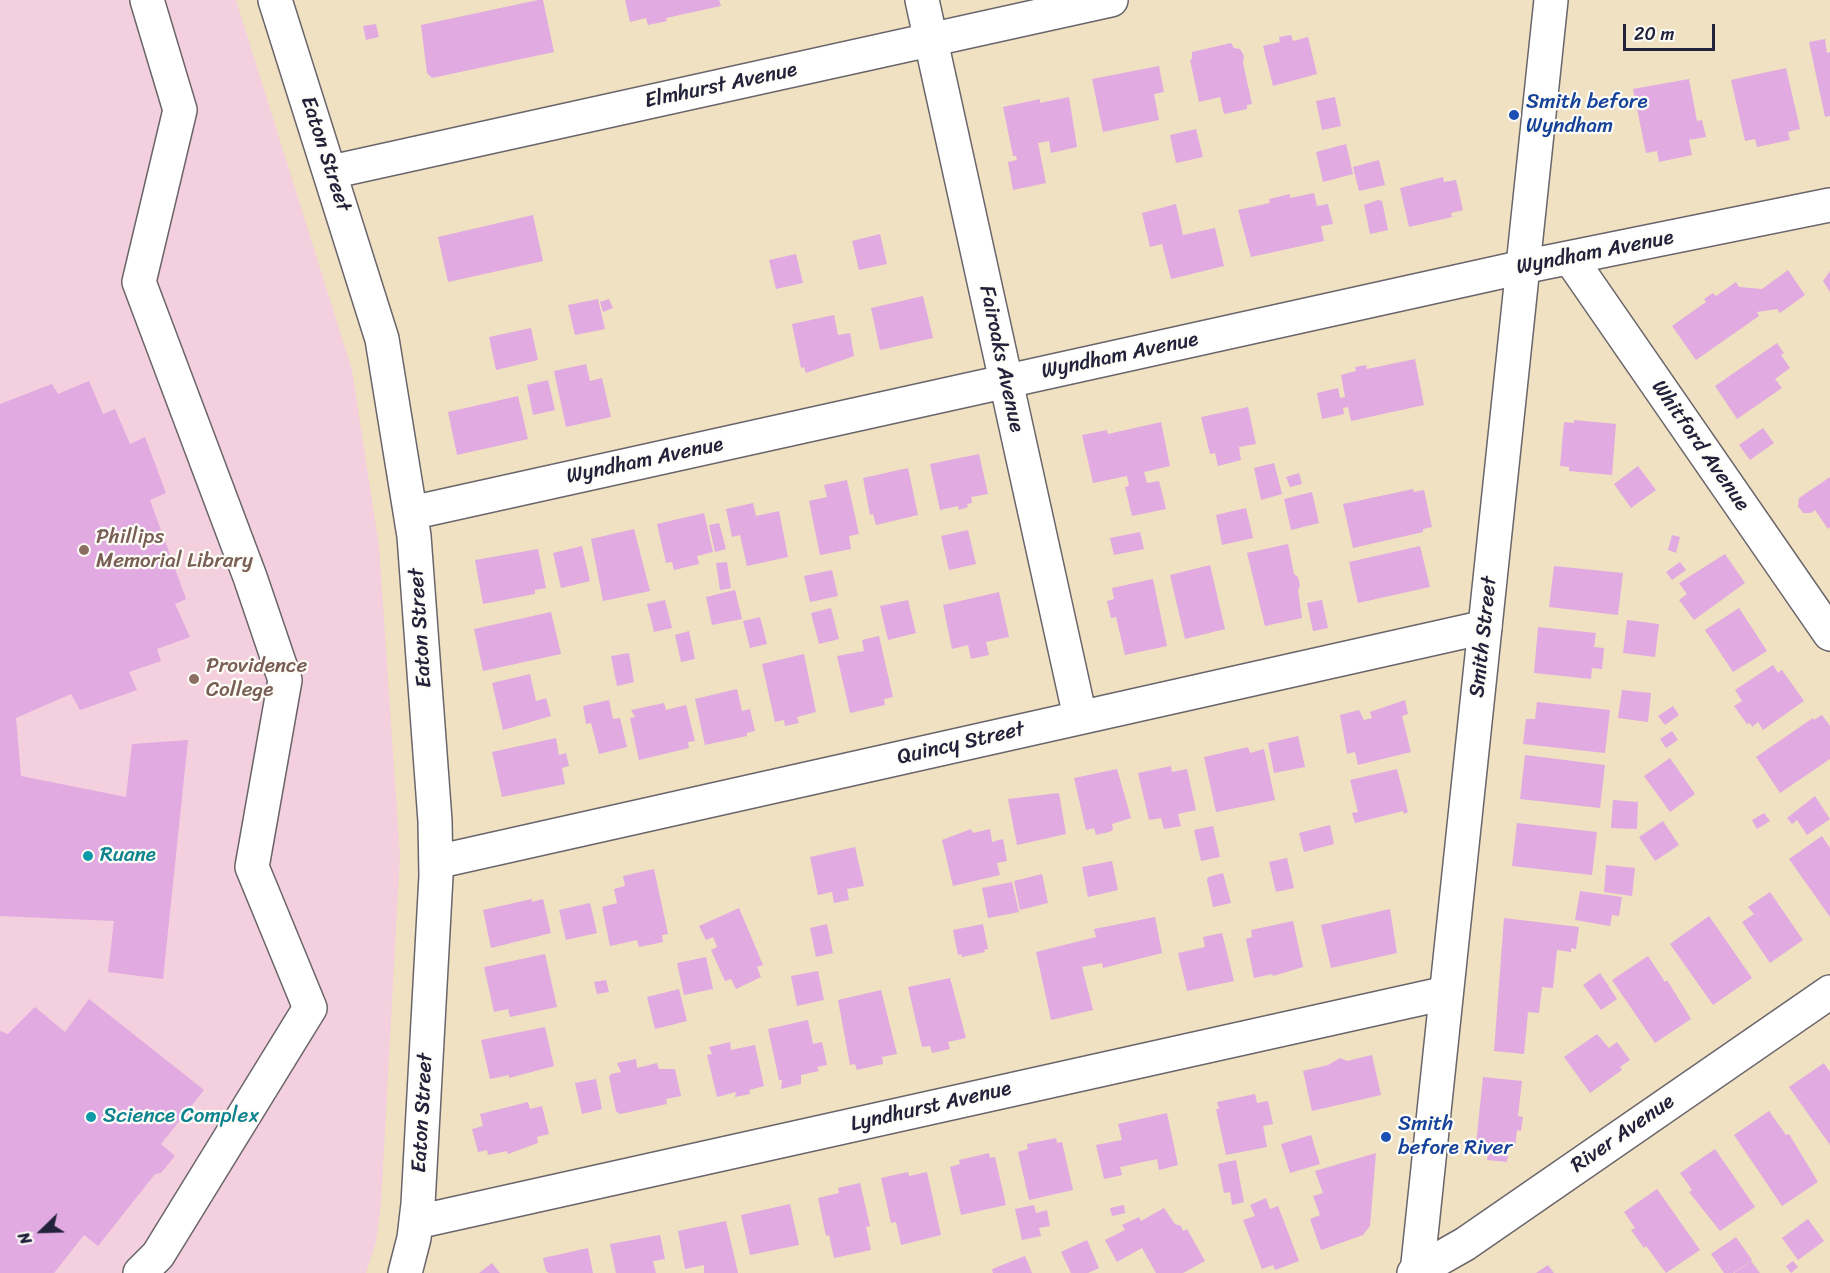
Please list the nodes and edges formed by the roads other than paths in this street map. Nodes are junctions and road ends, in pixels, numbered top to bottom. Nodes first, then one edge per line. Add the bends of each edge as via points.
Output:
1 (147, 0) edge
2 (275, 0) edge
3 (922, 0) edge
4 (1111, 0) edge
5 (1551, 0) edge
6 (931, 40) junction
7 (331, 172) junction
8 (1830, 205) edge
9 (1570, 258) junction
10 (1523, 267) junction
11 (1006, 381) junction
12 (411, 513) junction
13 (1485, 627) junction
14 (1830, 634) edge
15 (1080, 717) junction
16 (436, 862) junction
17 (1830, 992) edge
18 (1446, 993) junction
19 (417, 1222) junction
20 (141, 1273) edge
21 (405, 1273) edge
22 (1416, 1273) edge

1 - 20 street via 180,110 139,282 285,680 252,867 309,1008 158,1255
2 - 7 street, Eaton Street
3 - 6 street, Fairoaks Avenue
4 - 6 street, Elmhurst Avenue
5 - 10 street, Smith Street
6 - 7 street, Elmhurst Avenue
6 - 11 street, Fairoaks Avenue
7 - 12 street, Eaton Street via 382,339
8 - 9 street, Wyndham Avenue
9 - 10 street, Wyndham Avenue
9 - 14 street, Whitford Avenue
10 - 11 street, Wyndham Avenue
10 - 13 street, Smith Street
11 - 12 street, Wyndham Avenue
11 - 15 street, Fairoaks Avenue
12 - 16 street, Eaton Street
13 - 15 street, Quincy Street
13 - 18 street, Smith Street
15 - 16 street, Quincy Street
16 - 19 street, Eaton Street
17 - 22 street, River Avenue via 1465,1244
18 - 19 street, Lyndhurst Avenue
18 - 22 street, Smith Street
19 - 21 street, Eaton Street

